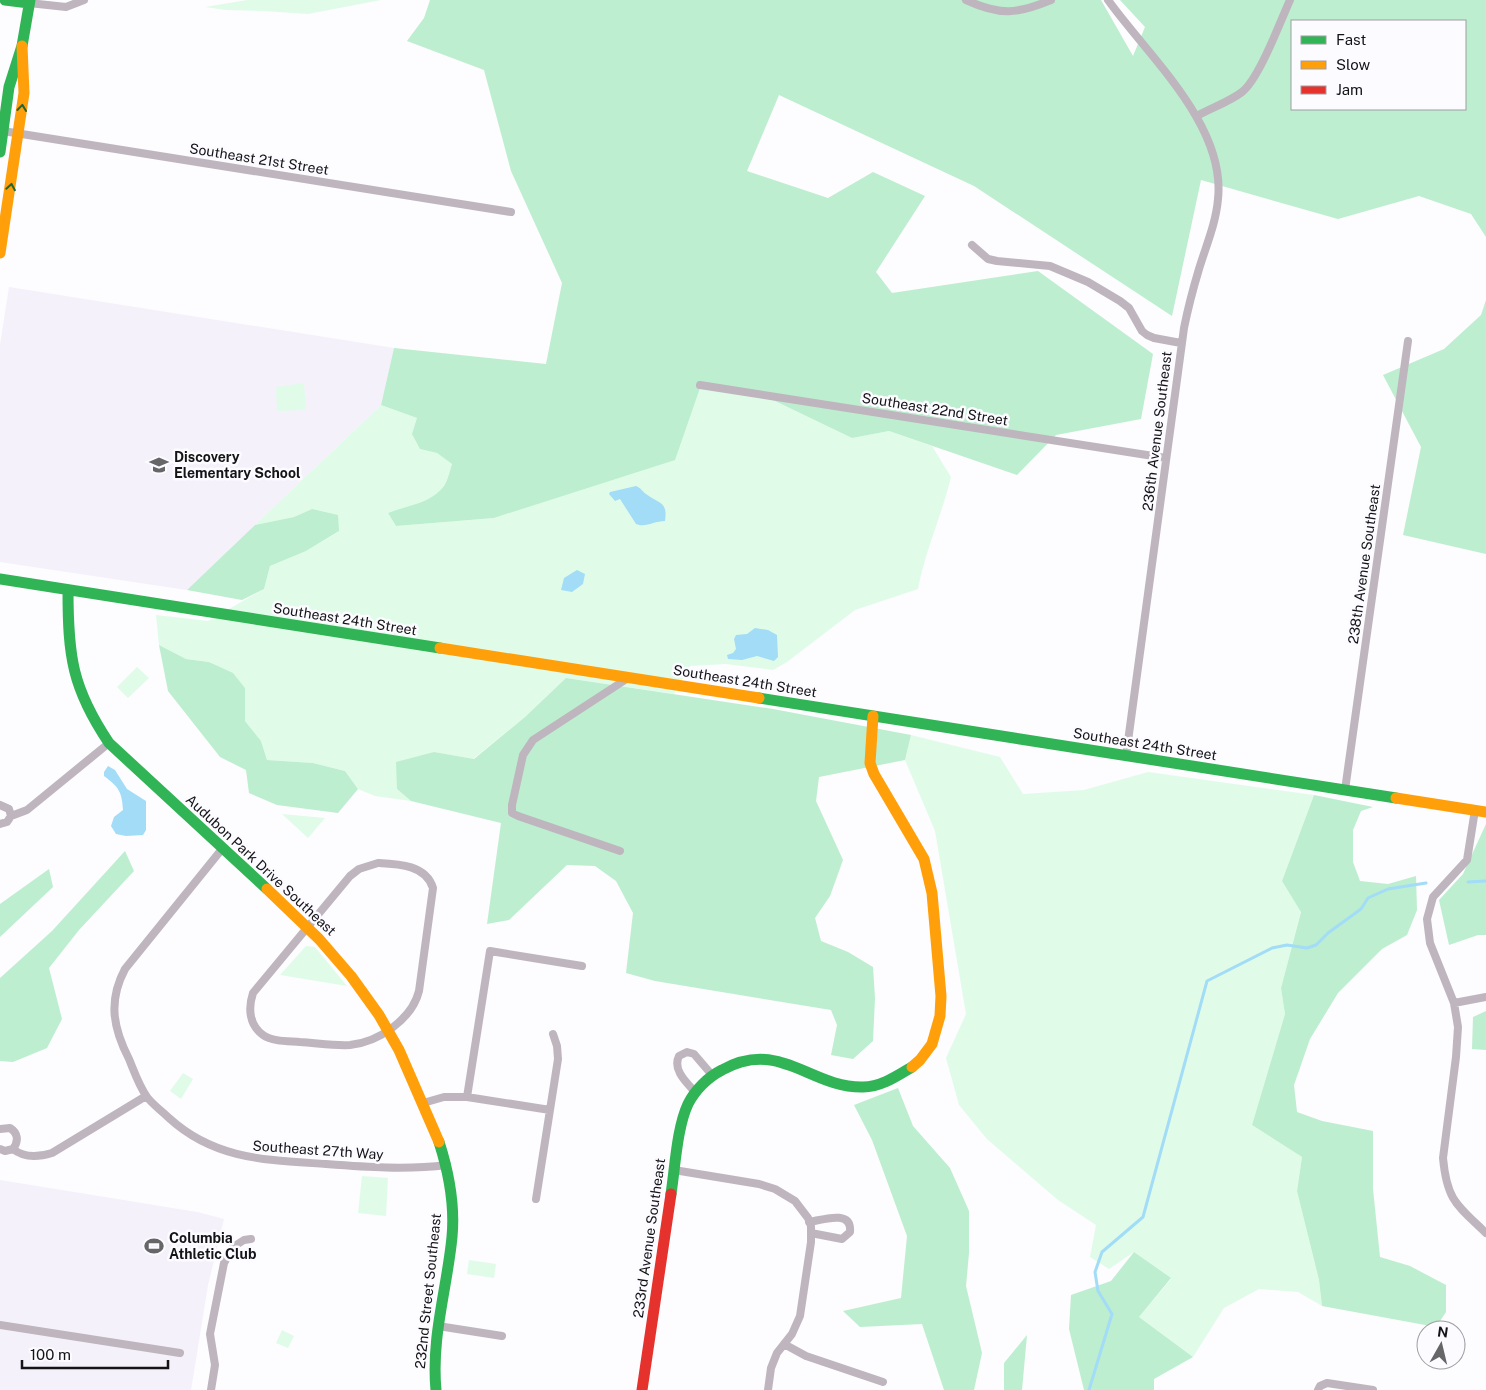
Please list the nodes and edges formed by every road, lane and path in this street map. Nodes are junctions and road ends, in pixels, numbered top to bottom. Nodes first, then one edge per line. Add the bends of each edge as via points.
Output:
1 (5, 0) edge
2 (84, 0) edge
3 (966, 0) edge
4 (1051, 0) edge
5 (1108, 0) edge
6 (1290, 0) edge
7 (30, 2) edge
8 (22, 46) junction
9 (1197, 116) junction
10 (2, 131) junction
11 (20, 133) junction
12 (0, 152) edge
13 (511, 212) dead end
14 (972, 245) dead end
15 (0, 252) edge
16 (1408, 341) dead end
17 (1181, 343) junction
18 (700, 385) dead end
19 (1166, 458) junction
20 (0, 579) edge
21 (68, 591) junction
22 (628, 678) junction
23 (873, 716) junction
24 (108, 743) junction
25 (1126, 756) junction
26 (1345, 790) junction
27 (0, 805) edge
28 (1481, 811) edge
29 (11, 816) junction
30 (0, 824) edge
31 (222, 849) junction
32 (620, 851) dead end
33 (308, 927) junction
34 (582, 966) dead end
35 (1486, 997) edge
36 (1454, 1003) junction
37 (388, 1030) junction
38 (553, 1034) dead end
39 (709, 1078) junction
40 (696, 1093) junction
41 (146, 1096) junction
42 (467, 1098) junction
43 (423, 1103) junction
44 (550, 1110) junction
45 (0, 1129) edge
46 (13, 1148) junction
47 (0, 1149) edge
48 (447, 1165) junction
49 (674, 1170) junction
50 (536, 1200) dead end
51 (1486, 1233) edge
52 (250, 1239) dead end
53 (0, 1325) edge
54 (438, 1326) junction
55 (502, 1336) dead end
56 (784, 1344) junction
57 (180, 1353) dead end
58 (882, 1382) dead end
59 (1319, 1388) edge
60 (211, 1390) edge
61 (436, 1390) edge
62 (642, 1390) edge
63 (768, 1390) edge
64 (1373, 1390) edge

1 - 7 street
2 - 7 street via 66,7
3 - 4 street via 1013,12
5 - 9 street, 236th Avenue Southeast
6 - 9 street via 1248,86
7 - 8 street
8 - 10 street via 9,87
11 -> 8 street via 24,93
9 - 17 street, 236th Avenue Southeast via 1214,158 1219,186 1211,233
10 - 11 street, Southeast 21st Street
10 - 12 street
11 - 13 street, Southeast 21st Street
15 -> 11 street
14 - 17 street via 988,259 1050,266 1088,282 1129,308 1147,335
16 - 26 street, 238th Avenue Southeast
17 - 19 street, 236th Avenue Southeast
18 - 19 street, Southeast 22nd Street
19 - 25 street, 236th Avenue Southeast
20 - 21 street, Southeast 24th Street
21 - 22 street, Southeast 24th Street
21 - 24 street, Audubon Park Drive Southeast via 68,645 72,667 86,707
22 - 23 street, Southeast 24th Street
22 - 32 street via 533,740 523,755 512,805 512,813
23 - 25 street, Southeast 24th Street
23 - 39 street via 870,763 917,844 930,880 942,1011 931,1047 917,1063 898,1076 865,1087 839,1084 784,1062 760,1058 725,1067
24 - 29 street via 27,810
24 - 31 street, Audubon Park Drive Southeast
25 - 26 street, Southeast 24th Street
26 - 28 street, Southeast 24th Street
27 - 29 street via 9,809
28 - 36 street via 1467,860 1433,896 1426,919 1430,943
29 - 30 street
31 - 33 street, Audubon Park Drive Southeast
31 - 41 street via 125,969 114,995 115,1024
33 - 37 street, Audubon Park Drive Southeast via 350,975
33 - 37 street via 253,994 252,1022 264,1036 274,1040 338,1045 361,1043
33 - 37 street via 350,876 359,870 378,863 391,864 415,868 426,876 432,884 434,896 417,1000
34 - 42 street via 490,951
35 - 36 street
36 - 51 street via 1458,1038 1443,1158 1445,1175 1448,1190 1456,1204
37 - 43 street, Audubon Park Drive Southeast
38 - 44 street via 558,1059
39 - 40 street, 233rd Avenue Southeast
39 - 40 street via 694,1054 687,1052 679,1056 680,1073
40 - 49 street, 233rd Avenue Southeast via 682,1120
41 - 46 street via 52,1154 32,1156
41 - 48 street, Southeast 27th Way via 194,1138 238,1155 261,1160 397,1168
42 - 43 street via 444,1097
42 - 44 street
43 - 48 street, Audubon Park Drive Southeast
44 - 50 street
45 - 46 street via 10,1128 16,1134 17,1142
46 - 47 street
48 - 54 street, 232nd Street Southeast via 452,1196 452,1236
49 - 56 street via 759,1184 774,1189 802,1208 810,1227 800,1316
49 - 62 street, 233rd Avenue Southeast
52 - 60 street via 233,1247 224,1263 210,1334 215,1365
53 - 57 street
54 - 55 street
54 - 61 street, 232nd Street Southeast via 434,1363
56 - 58 street via 806,1356
56 - 63 street via 776,1353
59 - 64 street via 1335,1384

